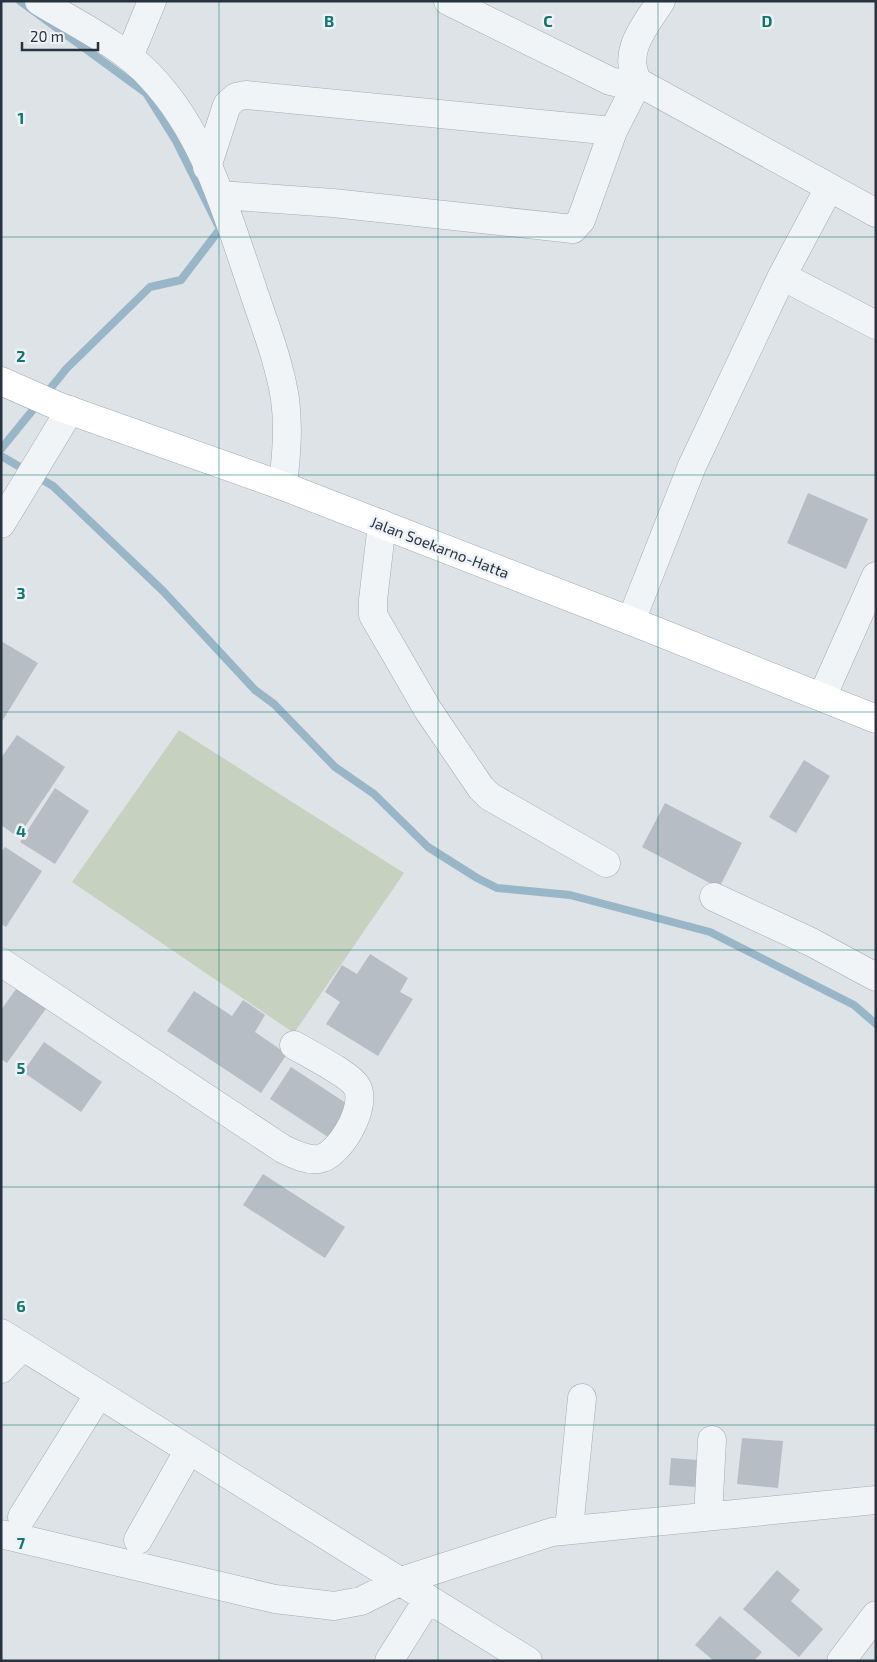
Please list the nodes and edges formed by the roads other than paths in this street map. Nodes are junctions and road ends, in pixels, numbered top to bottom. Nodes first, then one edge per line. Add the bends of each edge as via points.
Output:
1 (38, 1) edge
2 (152, 1) edge
3 (448, 1) edge
4 (661, 1) edge
5 (129, 57) junction
6 (636, 84) junction
7 (613, 131) junction
8 (207, 167) junction
9 (829, 188) junction
10 (220, 195) junction
11 (876, 213) edge
12 (782, 276) junction
13 (876, 325) edge
14 (12, 386) edge
15 (65, 408) junction
16 (283, 486) junction
17 (1, 524) edge
18 (382, 524) junction
19 (876, 576) edge
20 (631, 621) junction
21 (822, 697) junction
22 (876, 719) edge
23 (606, 863) dead end
24 (714, 896) dead end
25 (1, 962) edge
26 (876, 977) edge
27 (294, 1044) dead end
28 (12, 1340) edge
29 (1, 1369) edge
30 (99, 1394) junction
31 (582, 1398) dead end
32 (712, 1440) dead end
33 (189, 1450) junction
34 (876, 1500) edge
35 (708, 1516) junction
36 (22, 1517) dead end
37 (569, 1529) junction
38 (1, 1534) edge
39 (138, 1540) dead end
40 (401, 1581) junction
41 (428, 1599) junction
42 (876, 1615) edge
43 (389, 1661) edge
44 (528, 1661) edge
45 (841, 1661) edge

1 - 5 street
2 - 5 street
3 - 6 street via 610,81
4 - 6 street via 633,47 631,68
5 - 8 street via 167,95 190,131
6 - 7 street
6 - 9 street
7 - 8 street via 246,95 236,97 227,105
7 - 10 street via 581,220 573,229 333,203
8 - 10 street
9 - 11 street
9 - 12 street
10 - 16 street via 280,369 287,433
12 - 13 street
12 - 20 street via 692,466
14 - 15 main road, Jalan Soekarno-Hatta
15 - 16 main road, Jalan Soekarno-Hatta
15 - 17 street via 20,496
16 - 18 main road, Jalan Soekarno-Hatta
18 - 20 main road, Jalan Soekarno-Hatta
18 - 23 street via 373,615 428,710 489,796
19 - 21 street
20 - 21 main road, Jalan Soekarno-Hatta
21 - 22 main road, Jalan Soekarno-Hatta
24 - 26 street
25 - 27 street via 282,1149 318,1159 326,1157 350,1130 361,1101 357,1086
28 - 29 street
28 - 30 street
30 - 33 street
30 - 36 street
31 - 37 street
32 - 35 street
33 - 39 street
33 - 40 street
34 - 35 street
35 - 37 street
37 - 40 street
38 - 40 street via 275,1599 334,1606 361,1601
40 - 41 street
41 - 43 street
41 - 44 street
42 - 45 street

